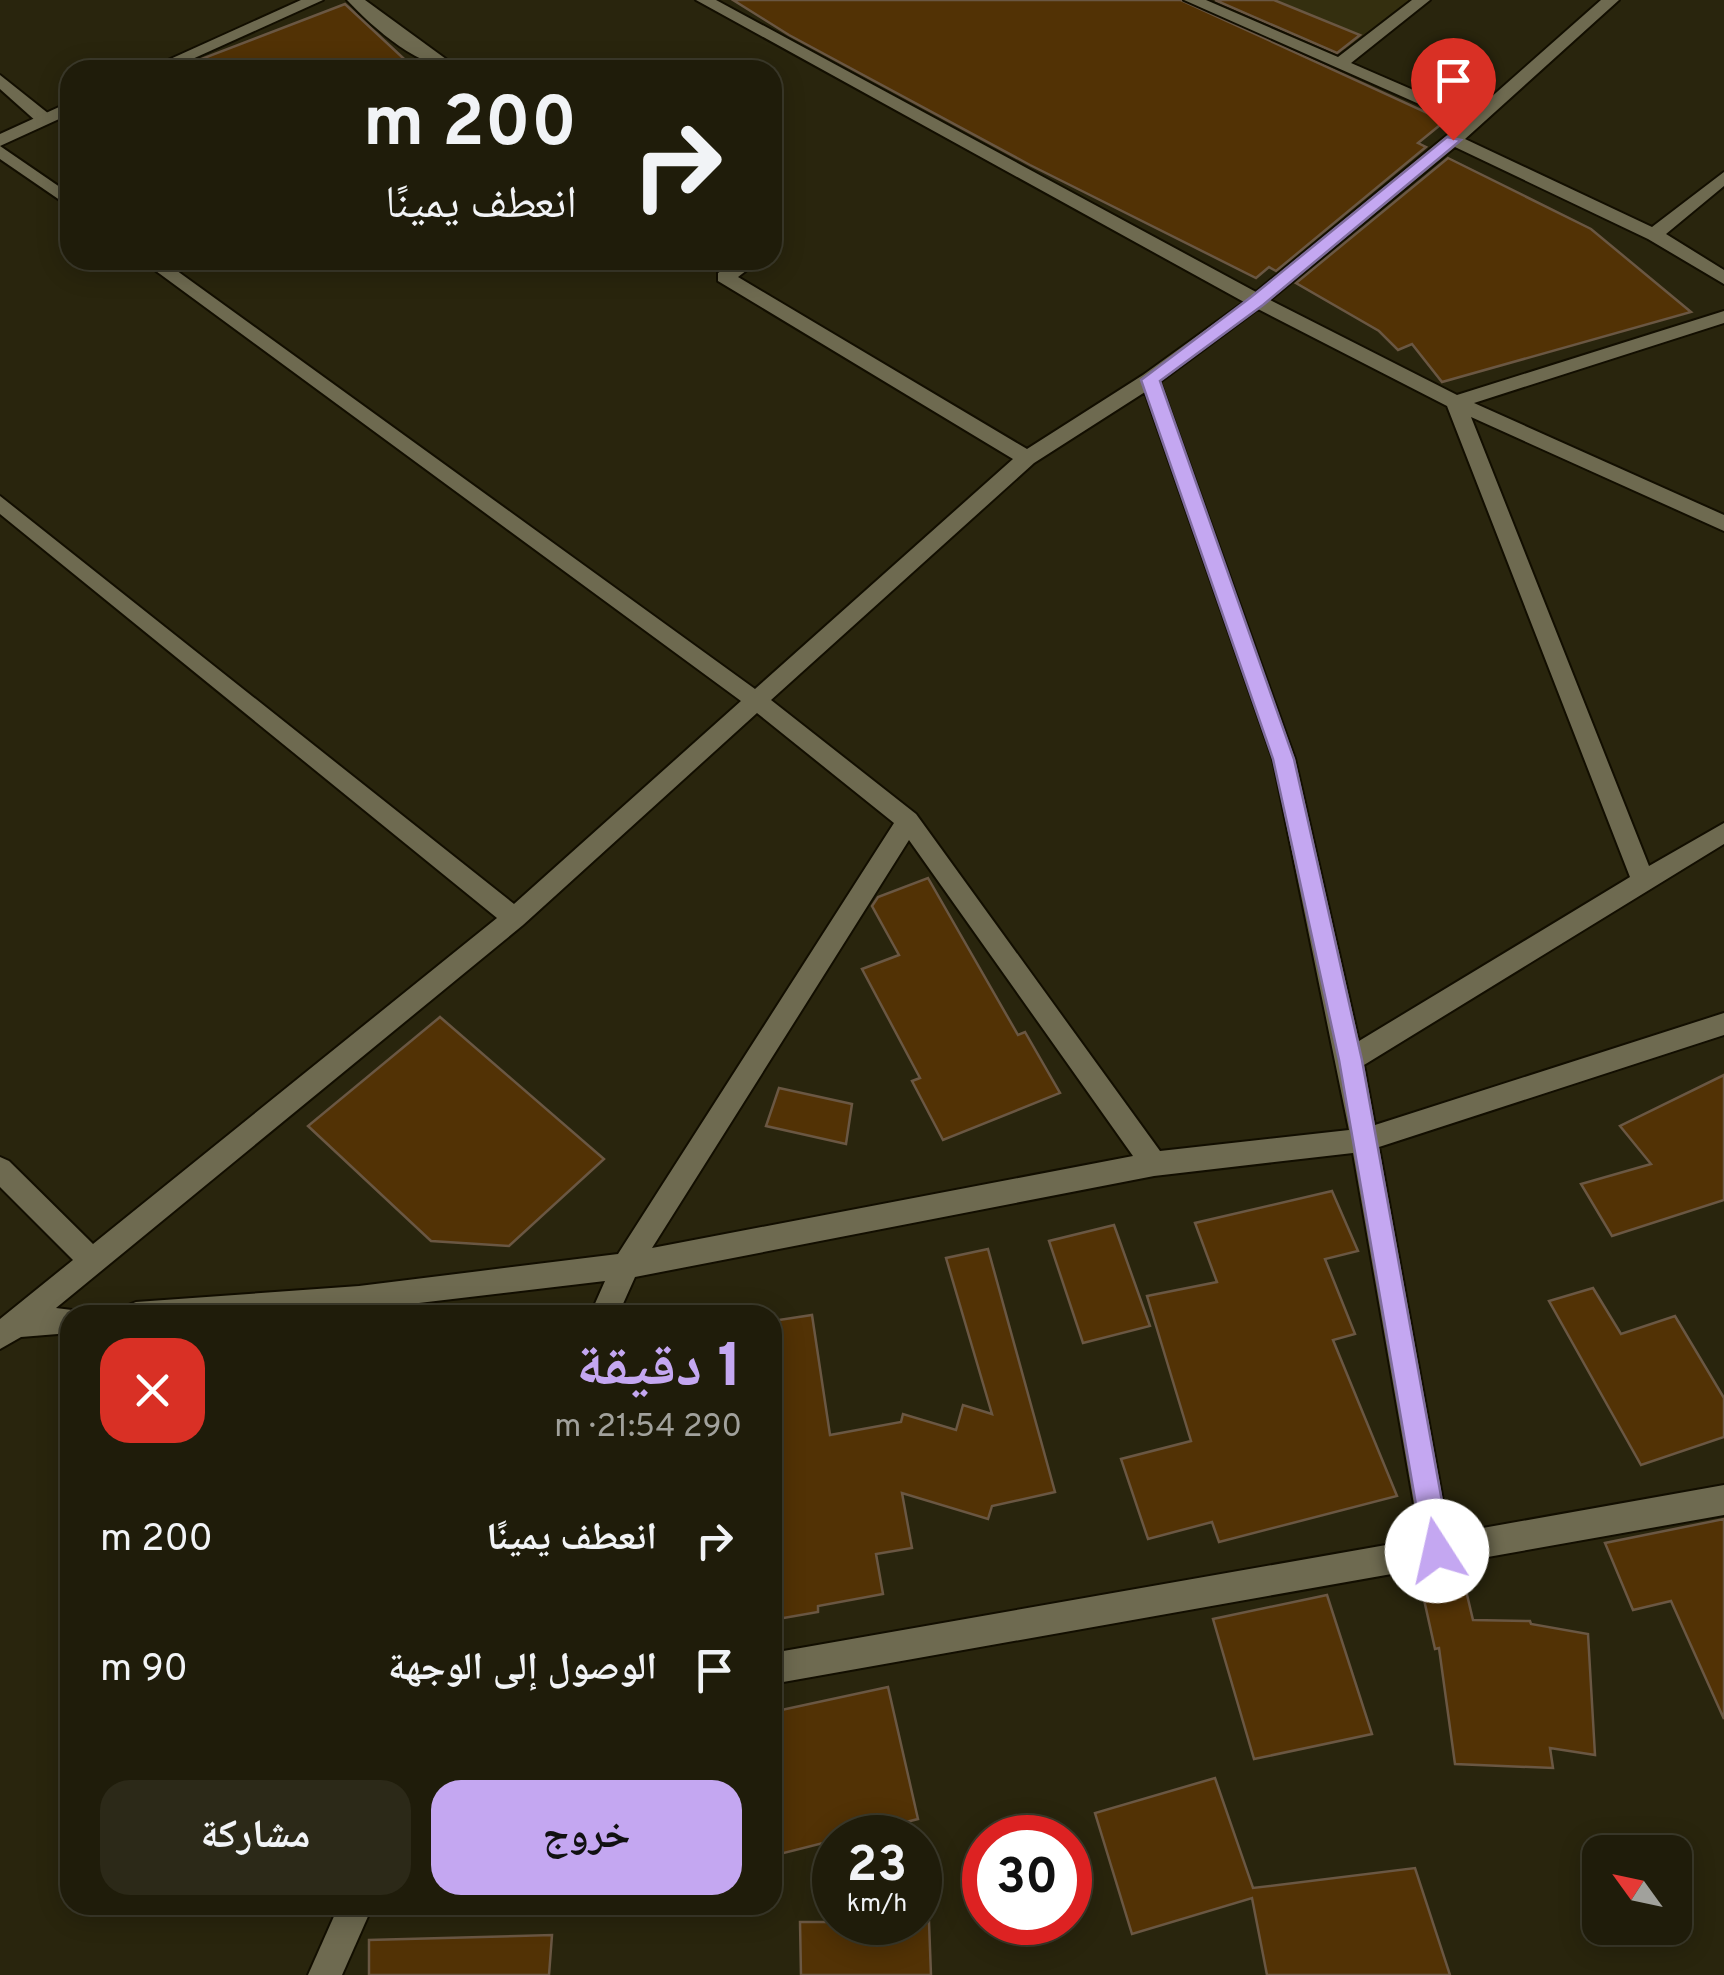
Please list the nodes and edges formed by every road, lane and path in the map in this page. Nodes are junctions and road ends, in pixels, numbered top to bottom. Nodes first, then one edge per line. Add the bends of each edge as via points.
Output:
1 (315, 0) edge
2 (355, 0) edge
3 (704, 0) edge
4 (1192, 0) edge
5 (1422, 0) edge
6 (1611, 0) edge
7 (177, 60) edge
8 (437, 60) edge
9 (1339, 64) junction
10 (0, 80) edge
11 (60, 111) edge
12 (43, 118) junction
13 (1471, 122) junction
14 (1453, 140) junction
15 (0, 141) edge
16 (0, 151) edge
17 (1724, 177) edge
18 (60, 195) edge
19 (1654, 235) junction
20 (164, 270) edge
21 (736, 270) edge
22 (1724, 278) edge
23 (1257, 301) junction
24 (1724, 317) edge
25 (1150, 380) junction
26 (1455, 402) junction
27 (1026, 458) junction
28 (0, 503) edge
29 (1714, 513) edge
30 (1724, 524) edge
31 (755, 700) junction
32 (908, 822) junction
33 (1724, 832) edge
34 (1643, 881) junction
35 (514, 918) junction
36 (1724, 1024) edge
37 (1350, 1060) junction
38 (1364, 1140) junction
39 (1154, 1164) junction
40 (0, 1169) edge
41 (92, 1262) junction
42 (626, 1266) junction
43 (275, 1305) edge
44 (608, 1305) edge
45 (60, 1322) edge
46 (7, 1330) edge
47 (1724, 1500) edge
48 (1437, 1551) junction
49 (782, 1667) edge
50 (352, 1915) edge
51 (325, 1975) edge

1 - 7 street
2 - 8 street
3 - 23 street
4 - 9 street
5 - 9 street
6 - 13 street
9 - 13 street
10 - 12 street
11 - 12 street
12 - 15 street
13 - 14 street
14 - 19 street
14 - 23 street
16 - 18 street
17 - 19 street
19 - 22 street
20 - 31 street
21 - 27 street via 725,277
23 - 25 street
23 - 26 street
24 - 26 street
25 - 27 street
25 - 37 street via 1284,759
26 - 29 street
26 - 34 street
27 - 31 street
28 - 35 street
29 - 30 street
31 - 32 street
31 - 35 street
32 - 39 street
32 - 42 street
33 - 34 street
34 - 37 street
35 - 41 street
36 - 38 street
37 - 38 street
38 - 39 street
38 - 48 street
39 - 42 street
40 - 41 street
41 - 46 street
42 - 43 street
42 - 44 street
45 - 46 street
47 - 48 street
48 - 49 street
50 - 51 street

